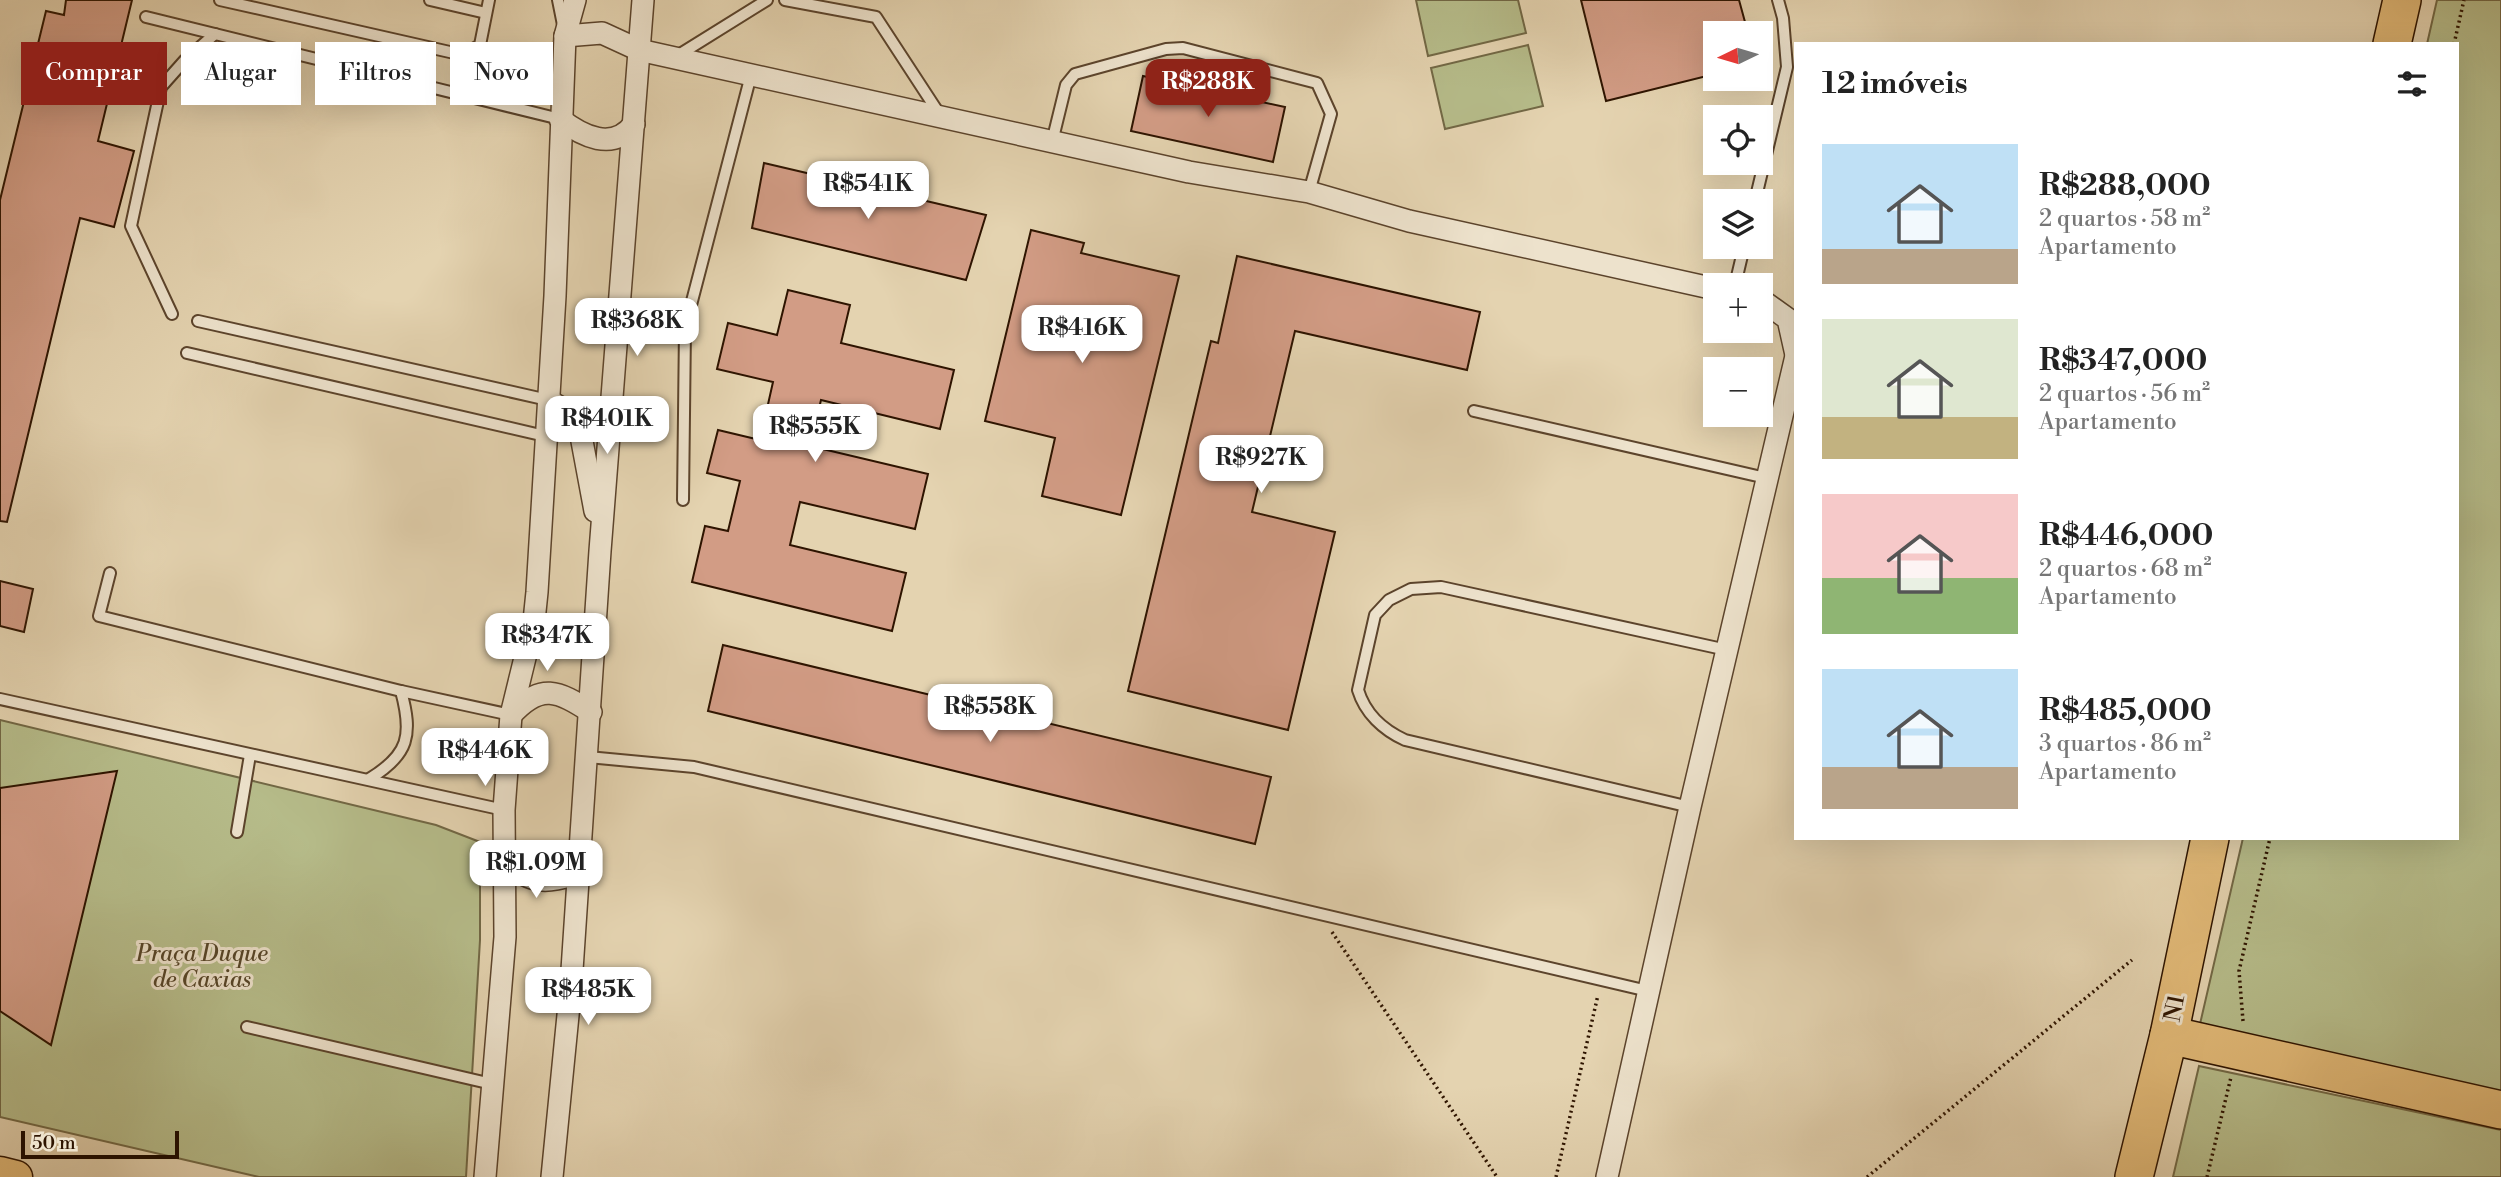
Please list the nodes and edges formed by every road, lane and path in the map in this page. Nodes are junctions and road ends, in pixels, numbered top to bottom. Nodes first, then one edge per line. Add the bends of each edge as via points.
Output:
1 (220, 0) edge
2 (430, 0) edge
3 (489, 0) edge
4 (558, 0) edge
5 (575, 0) edge
6 (643, 0) edge
7 (766, 0) edge
8 (785, 0) edge
9 (1778, 0) edge
10 (2402, 0) edge
11 (2464, 0) edge
12 (486, 13) junction
13 (146, 17) dead end
14 (215, 34) junction
15 (565, 36) junction
16 (2392, 42) edge
17 (2454, 42) edge
18 (639, 50) junction
19 (674, 58) junction
20 (751, 75) junction
21 (941, 117) junction
22 (560, 119) junction
23 (634, 124) junction
24 (1052, 142) junction
25 (1758, 189) edge
26 (1309, 192) junction
27 (1703, 286) edge
28 (1773, 308) edge
29 (172, 314) dead end
30 (198, 321) dead end
31 (1794, 346) edge
32 (187, 353) dead end
33 (1794, 363) edge
34 (548, 400) junction
35 (1474, 411) dead end
36 (545, 436) junction
37 (1766, 478) junction
38 (683, 500) dead end
39 (600, 551) junction
40 (110, 573) dead end
41 (1727, 650) junction
42 (401, 691) junction
43 (0, 699) edge
44 (591, 712) junction
45 (511, 715) junction
46 (250, 755) junction
47 (588, 757) junction
48 (369, 779) junction
49 (1690, 807) junction
50 (504, 810) junction
51 (237, 832) dead end
52 (2210, 840) edge
53 (2270, 840) edge
54 (505, 862) junction
55 (579, 873) junction
56 (1331, 930) dead end
57 (2132, 960) dead end
58 (1601, 979) junction
59 (1648, 990) junction
60 (247, 1027) dead end
61 (2169, 1035) junction
62 (2237, 1049) junction
63 (492, 1084) junction
64 (2501, 1110) edge
65 (0, 1173) edge
66 (16, 1177) edge
67 (485, 1177) edge
68 (552, 1177) edge
69 (1497, 1177) edge
70 (1556, 1177) edge
71 (1607, 1177) edge
72 (1867, 1177) edge
73 (2134, 1177) edge
74 (2207, 1177) edge

1 - 12 lane via 463,55 480,45
2 - 12 lane
3 - 12 lane
4 - 15 lane
5 - 15 street
6 - 18 street
7 - 19 lane
8 - 21 lane via 876,17
9 - 25 lane via 1787,67
10 - 16 highway
11 - 17 path
13 - 14 lane
14 - 22 lane
14 - 29 lane via 161,87 131,226
15 - 18 street via 602,33
15 - 22 street
18 - 19 street
18 - 23 street
19 - 20 street
20 - 21 street
20 - 38 lane via 685,328
21 - 24 street
22 - 23 street via 574,130 604,140 617,139
22 - 34 street
23 - 39 street
24 - 26 street
24 - 26 lane via 1066,85 1075,74 1183,48 1317,83 1331,114
26 - 27 street via 1409,221
28 - 31 street via 1788,319
30 - 34 lane
32 - 36 lane
33 - 37 street
34 - 36 street
34 - 39 street via 571,414 579,425
35 - 37 lane
36 - 45 street via 534,621
37 - 41 street
39 - 44 street
40 - 42 lane via 99,617
41 - 49 street
41 - 49 lane via 1441,587 1412,589 1389,600 1376,615 1358,690 1361,701 1386,732 1405,740
42 - 45 lane
42 - 48 lane via 408,715 406,741 390,766
43 - 46 lane
44 - 45 street via 554,693 525,700
44 - 47 street
45 - 50 street
46 - 48 lane
46 - 51 lane
47 - 55 street
47 - 58 lane via 694,767
48 - 50 lane
49 - 59 street
50 - 54 street
52 - 61 highway, N1
53 - 62 path via 2239,971 2243,1024
54 - 55 street via 526,878 554,881
54 - 63 street via 505,937
55 - 68 street
56 - 69 path
57 - 72 path
58 - 59 lane
58 - 70 path
59 - 71 street
60 - 63 lane
61 - 62 highway
61 - 73 highway, N1
62 - 64 highway
62 - 74 path
63 - 67 street
65 - 66 main road

